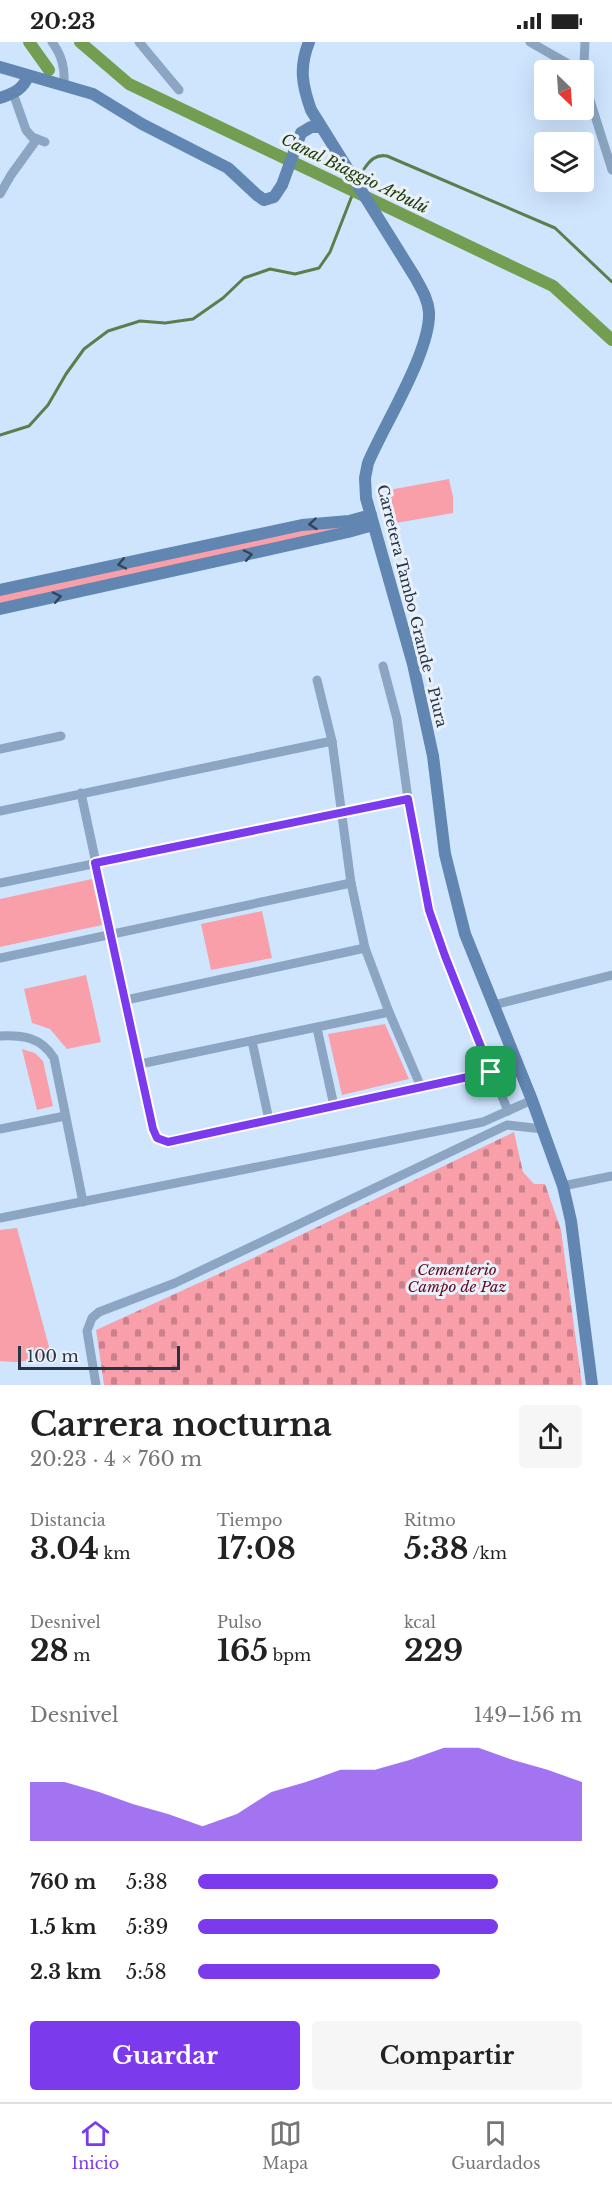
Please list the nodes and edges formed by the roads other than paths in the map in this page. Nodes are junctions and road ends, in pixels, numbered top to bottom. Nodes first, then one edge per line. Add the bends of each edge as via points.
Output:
1 (52, 42) edge
2 (139, 42) edge
3 (309, 42) edge
4 (530, 42) edge
5 (585, 42) edge
6 (562, 60) edge
7 (584, 60) edge
8 (0, 67) edge
9 (24, 75) junction
10 (64, 85) junction
11 (179, 90) dead end
12 (13, 93) junction
13 (0, 98) edge
14 (594, 113) edge
15 (320, 127) junction
16 (612, 170) edge
17 (0, 194) edge
18 (372, 520) junction
19 (0, 590) edge
20 (0, 609) edge
21 (383, 666) dead end
22 (317, 680) dead end
23 (61, 736) dead end
24 (332, 741) junction
25 (0, 748) edge
26 (81, 793) junction
27 (408, 799) junction
28 (0, 811) edge
29 (341, 812) junction
30 (95, 863) junction
31 (0, 883) edge
32 (351, 883) junction
33 (112, 935) junction
34 (365, 948) junction
35 (0, 958) edge
36 (612, 975) edge
37 (126, 1000) junction
38 (494, 1005) junction
39 (389, 1012) junction
40 (317, 1028) junction
41 (0, 1036) edge
42 (252, 1041) junction
43 (140, 1064) junction
44 (491, 1072) junction
45 (421, 1087) junction
46 (532, 1100) junction
47 (334, 1106) junction
48 (508, 1111) junction
49 (65, 1116) junction
50 (268, 1120) junction
51 (0, 1129) edge
52 (543, 1129) junction
53 (612, 1176) edge
54 (563, 1186) junction
55 (83, 1202) junction
56 (0, 1218) edge
57 (96, 1385) edge
58 (592, 1385) edge

1 - 10 street via 65,66
2 - 11 street
3 - 15 main road, Carretera Tambo Grande - Piura via 302,79
4 - 6 street
5 - 7 street
8 - 9 main road
9 - 10 main road
9 - 12 main road via 25,84
10 - 15 main road via 93,94 228,168 264,200 274,197 282,185 301,133
12 - 13 main road
12 - 17 street via 26,130 41,140
14 - 16 street
15 - 18 main road, Carretera Tambo Grande - Piura via 406,261 429,311 425,341 368,464 366,498
18 -> 19 main road via 302,525
20 -> 18 main road via 348,532
18 - 38 main road, Carretera Tambo Grande - Piura via 413,664 433,756 453,892
21 - 27 street via 397,718
22 - 24 street
23 - 25 street
24 - 26 street
24 - 29 street
26 - 28 street
26 - 30 street
27 - 29 street
27 - 44 street via 429,910
29 - 30 street
29 - 32 street
30 - 31 street
30 - 33 street
32 - 33 street
32 - 34 street
33 - 35 street
33 - 37 street
34 - 37 street
34 - 39 street
36 - 38 street
37 - 43 street
38 - 46 main road, Carretera Tambo Grande - Piura
39 - 40 street
39 - 45 street
40 - 42 street
40 - 47 street
41 - 49 street via 26,1036 47,1047 54,1058
42 - 43 street
42 - 50 street
43 - 50 street via 153,1129 160,1140 168,1142
44 - 45 street
44 - 48 street
45 - 47 street
46 - 48 street
46 - 52 main road, Carretera Tambo Grande - Piura
47 - 50 street
48 - 55 street via 483,1122
49 - 51 street
49 - 55 street
52 - 54 main road, Carretera Tambo Grande - Piura
52 - 57 street via 507,1125 175,1283 99,1312 87,1331
53 - 54 street
54 - 58 main road, Carretera Tambo Grande - Piura
55 - 56 street

